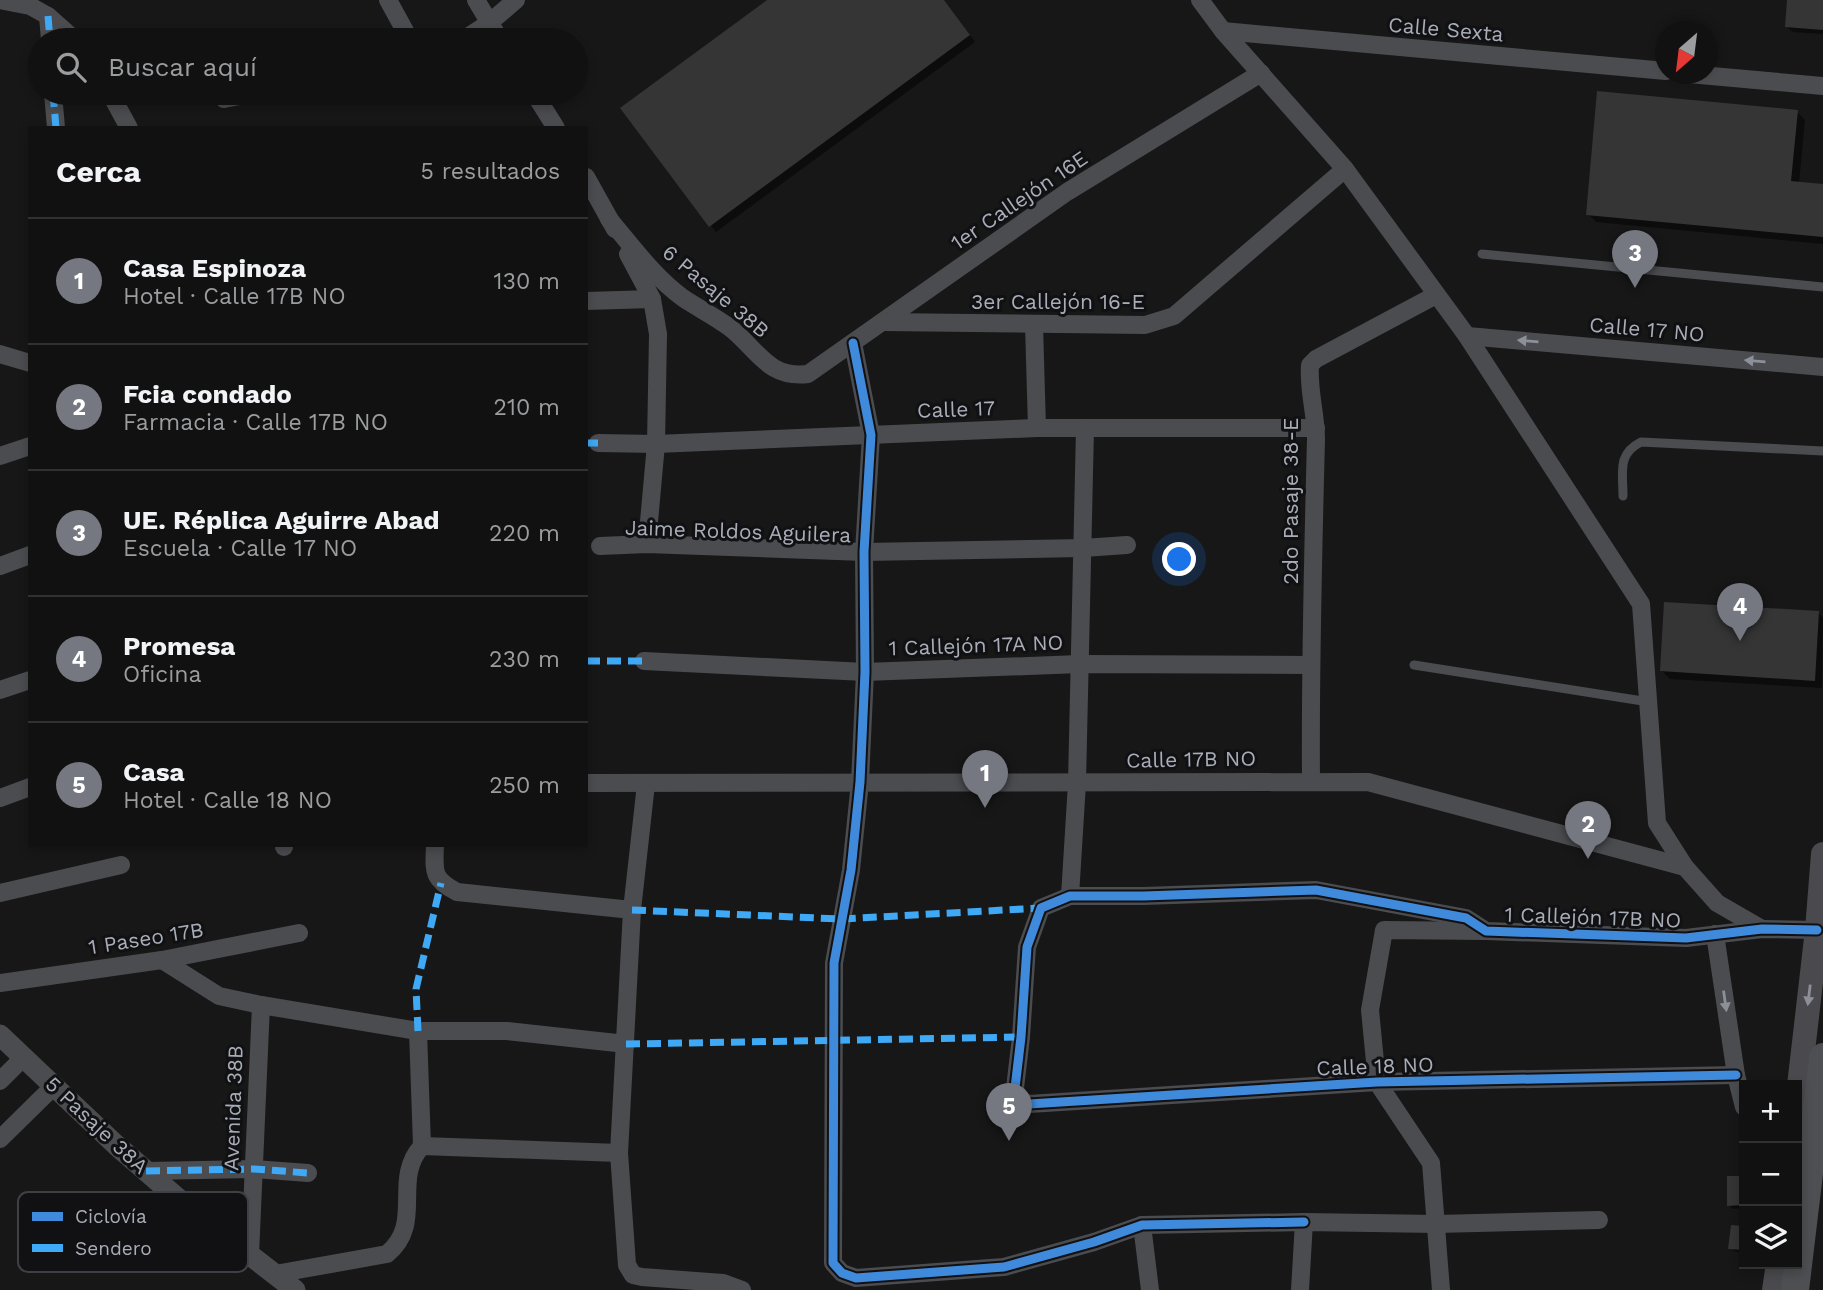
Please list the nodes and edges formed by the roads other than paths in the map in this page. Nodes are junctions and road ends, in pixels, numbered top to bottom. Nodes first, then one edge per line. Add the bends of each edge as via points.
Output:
1 (388, 0) edge
2 (476, 0) edge
3 (516, 0) edge
4 (1200, 0) edge
5 (5, 4) edge
6 (48, 16) junction
7 (489, 23) junction
8 (49, 28) edge
9 (62, 28) edge
10 (403, 28) edge
11 (481, 28) edge
12 (492, 28) edge
13 (1223, 31) junction
14 (1655, 70) edge
15 (1261, 73) junction
16 (1718, 77) edge
17 (1823, 86) edge
18 (54, 105) edge
19 (117, 105) edge
20 (542, 105) edge
21 (56, 126) edge
22 (128, 126) edge
23 (555, 126) edge
24 (1345, 169) junction
25 (588, 181) edge
26 (609, 219) junction
27 (1482, 254) dead end
28 (1823, 287) edge
29 (1436, 295) junction
30 (652, 299) junction
31 (588, 301) edge
32 (883, 321) junction
33 (1034, 325) junction
34 (1467, 336) junction
35 (853, 343) junction
36 (0, 354) edge
37 (28, 362) edge
38 (1823, 367) edge
39 (808, 374) joint
40 (1037, 428) junction
41 (1316, 428) junction
42 (1085, 429) junction
43 (871, 435) junction
44 (598, 443) dead end
45 (656, 444) junction
46 (28, 447) edge
47 (1823, 451) edge
48 (0, 456) edge
49 (1623, 496) dead end
50 (646, 544) junction
51 (1127, 545) dead end
52 (600, 546) dead end
53 (1083, 548) junction
54 (864, 552) junction
55 (28, 556) edge
56 (0, 566) edge
57 (644, 660) dead end
58 (1080, 664) junction
59 (1310, 665) junction
60 (1414, 665) dead end
61 (865, 672) junction
62 (28, 681) edge
63 (0, 690) edge
64 (1648, 702) junction
65 (1311, 781) junction
66 (860, 782) junction
67 (588, 783) edge
68 (1077, 783) junction
69 (646, 784) junction
70 (28, 788) edge
71 (0, 798) edge
72 (435, 847) edge
73 (1823, 854) edge
74 (121, 864) dead end
75 (1685, 867) junction
76 (0, 893) edge
77 (1070, 896) junction
78 (632, 910) junction
79 (1762, 929) junction
80 (1817, 930) junction
81 (1486, 931) junction
82 (299, 933) dead end
83 (1715, 934) junction
84 (162, 960) junction
85 (0, 983) edge
86 (261, 1005) junction
87 (418, 1031) junction
88 (0, 1035) edge
89 (626, 1044) junction
90 (24, 1057) junction
91 (1822, 1066) edge
92 (1736, 1075) junction
93 (1800, 1080) edge
94 (0, 1081) edge
95 (1377, 1082) junction
96 (55, 1085) junction
97 (1739, 1087) edge
98 (1018, 1099) joint
99 (0, 1139) edge
100 (1823, 1140) edge
101 (422, 1146) junction
102 (619, 1153) junction
103 (254, 1169) junction
104 (146, 1171) junction
105 (308, 1173) dead end
106 (170, 1192) edge
107 (1599, 1220) dead end
108 (1304, 1222) junction
109 (1437, 1224) junction
110 (1142, 1225) junction
111 (250, 1255) joint
112 (1777, 1269) edge
113 (275, 1274) junction
114 (295, 1290) edge
115 (742, 1290) edge
116 (1150, 1290) edge
117 (1300, 1290) edge
118 (1441, 1290) edge
119 (1774, 1290) edge
120 (1795, 1290) edge
121 (1804, 1290) edge

1 - 10 street
2 - 7 street
3 - 7 street
4 - 13 street
5 - 6 street via 30,6
6 - 8 street
6 - 9 street
7 - 11 street
7 - 12 street
13 - 14 street, Calle Sexta
13 - 15 street
15 - 24 street
15 - 32 street, 1er Callejón 16E via 1068,191
16 - 17 street
18 - 21 street
19 - 22 street
20 - 23 street
24 - 29 street
24 - 33 street, 3er Callejón 16-E via 1174,316 1145,325
25 - 26 street
26 - 30 street
26 - 39 street, 6 Pasaje 38B via 665,284 734,331 766,363 794,376
27 - 28 lane
29 - 34 street
29 - 41 street, 2do Pasaje 38-E via 1310,365
30 - 31 street
30 - 45 street via 658,334
32 - 33 street, 3er Callejón 16-E
32 - 35 street, 1er Callejón 16E
33 - 40 street
38 -> 34 street, Calle 17 NO
34 - 64 street via 1642,604
35 - 39 street, 1er Callejón 16E
35 - 43 street
36 - 37 street
40 - 42 street, Calle 17
40 - 43 street, Calle 17
41 - 42 street, Calle 17
41 - 59 street, 2do Pasaje 38-E
42 - 53 street
43 - 45 street, Calle 17
43 - 54 street
44 - 45 street, Calle 17
45 - 50 street
46 - 48 street
47 - 49 lane via 1641,442 1624,454
50 - 52 street, Jaime Roldos Aguilera
50 - 54 street, Jaime Roldos Aguilera
51 - 53 street, Jaime Roldos Aguilera
53 - 54 street, Jaime Roldos Aguilera
53 - 58 street
54 - 61 street
55 - 56 street
57 - 61 street, 1 Callejón 17A NO
58 - 59 street, 1 Callejón 17A NO
58 - 61 street, 1 Callejón 17A NO
58 - 68 street
59 - 65 street, 2do Pasaje 38-E
60 - 64 lane
61 - 66 street
62 - 63 street
64 - 75 street via 1657,823
65 - 68 street, Calle 17B NO
65 - 75 street, Calle 17B NO via 1368,782
66 - 68 street, Calle 17B NO
66 - 69 street, Calle 17B NO
66 - 110 street via 851,870 834,963 833,1263 856,1278 1004,1267
67 - 69 street, Calle 17B NO
68 - 77 street
69 - 78 street
70 - 71 street
72 - 78 street via 434,868 441,883 457,892
73 - 80 main road
74 - 76 street
75 - 79 street via 1717,903
77 - 81 street, 1 Callejón 17B NO via 1316,890 1466,918
77 - 98 street, 1 Callejón 17B NO via 1041,908 1027,947 1015,1088
78 - 89 street
79 - 80 street, 1 Callejón 17B NO
79 - 83 street, 1 Callejón 17B NO
80 -> 93 main road
81 - 83 street, 1 Callejón 17B NO via 1686,938
81 - 95 street via 1384,930 1370,1010
82 - 84 street, 1 Paseo 17B
83 -> 92 street
84 - 85 street, 1 Paseo 17B
84 - 86 street via 219,996
86 - 87 street
86 - 103 street, Avenida 38B
87 - 89 street via 507,1031
87 - 101 street
88 - 90 street, 5 Pasaje 38A
89 - 102 street
90 - 94 street
90 - 96 street, 5 Pasaje 38A
91 - 120 main road
92 - 95 street, Calle 18 NO
92 - 97 street
95 - 98 street, Calle 18 NO via 1028,1104
95 - 109 street via 1432,1163
96 - 99 street
96 - 104 street, 5 Pasaje 38A
100 - 121 lane
101 - 102 street
101 - 113 street via 409,1167 405,1234 398,1245 387,1254
102 - 115 street via 627,1265 632,1275 723,1283
103 - 104 street
103 - 105 street
103 - 111 street, Avenida 38B
104 - 106 street, 5 Pasaje 38A
107 - 109 street
108 - 109 street
108 - 110 street
108 - 117 street
109 - 118 street
110 - 116 street
111 - 113 street, 5 Pasaje 38A
112 - 119 main road
113 - 114 street, 5 Pasaje 38A

